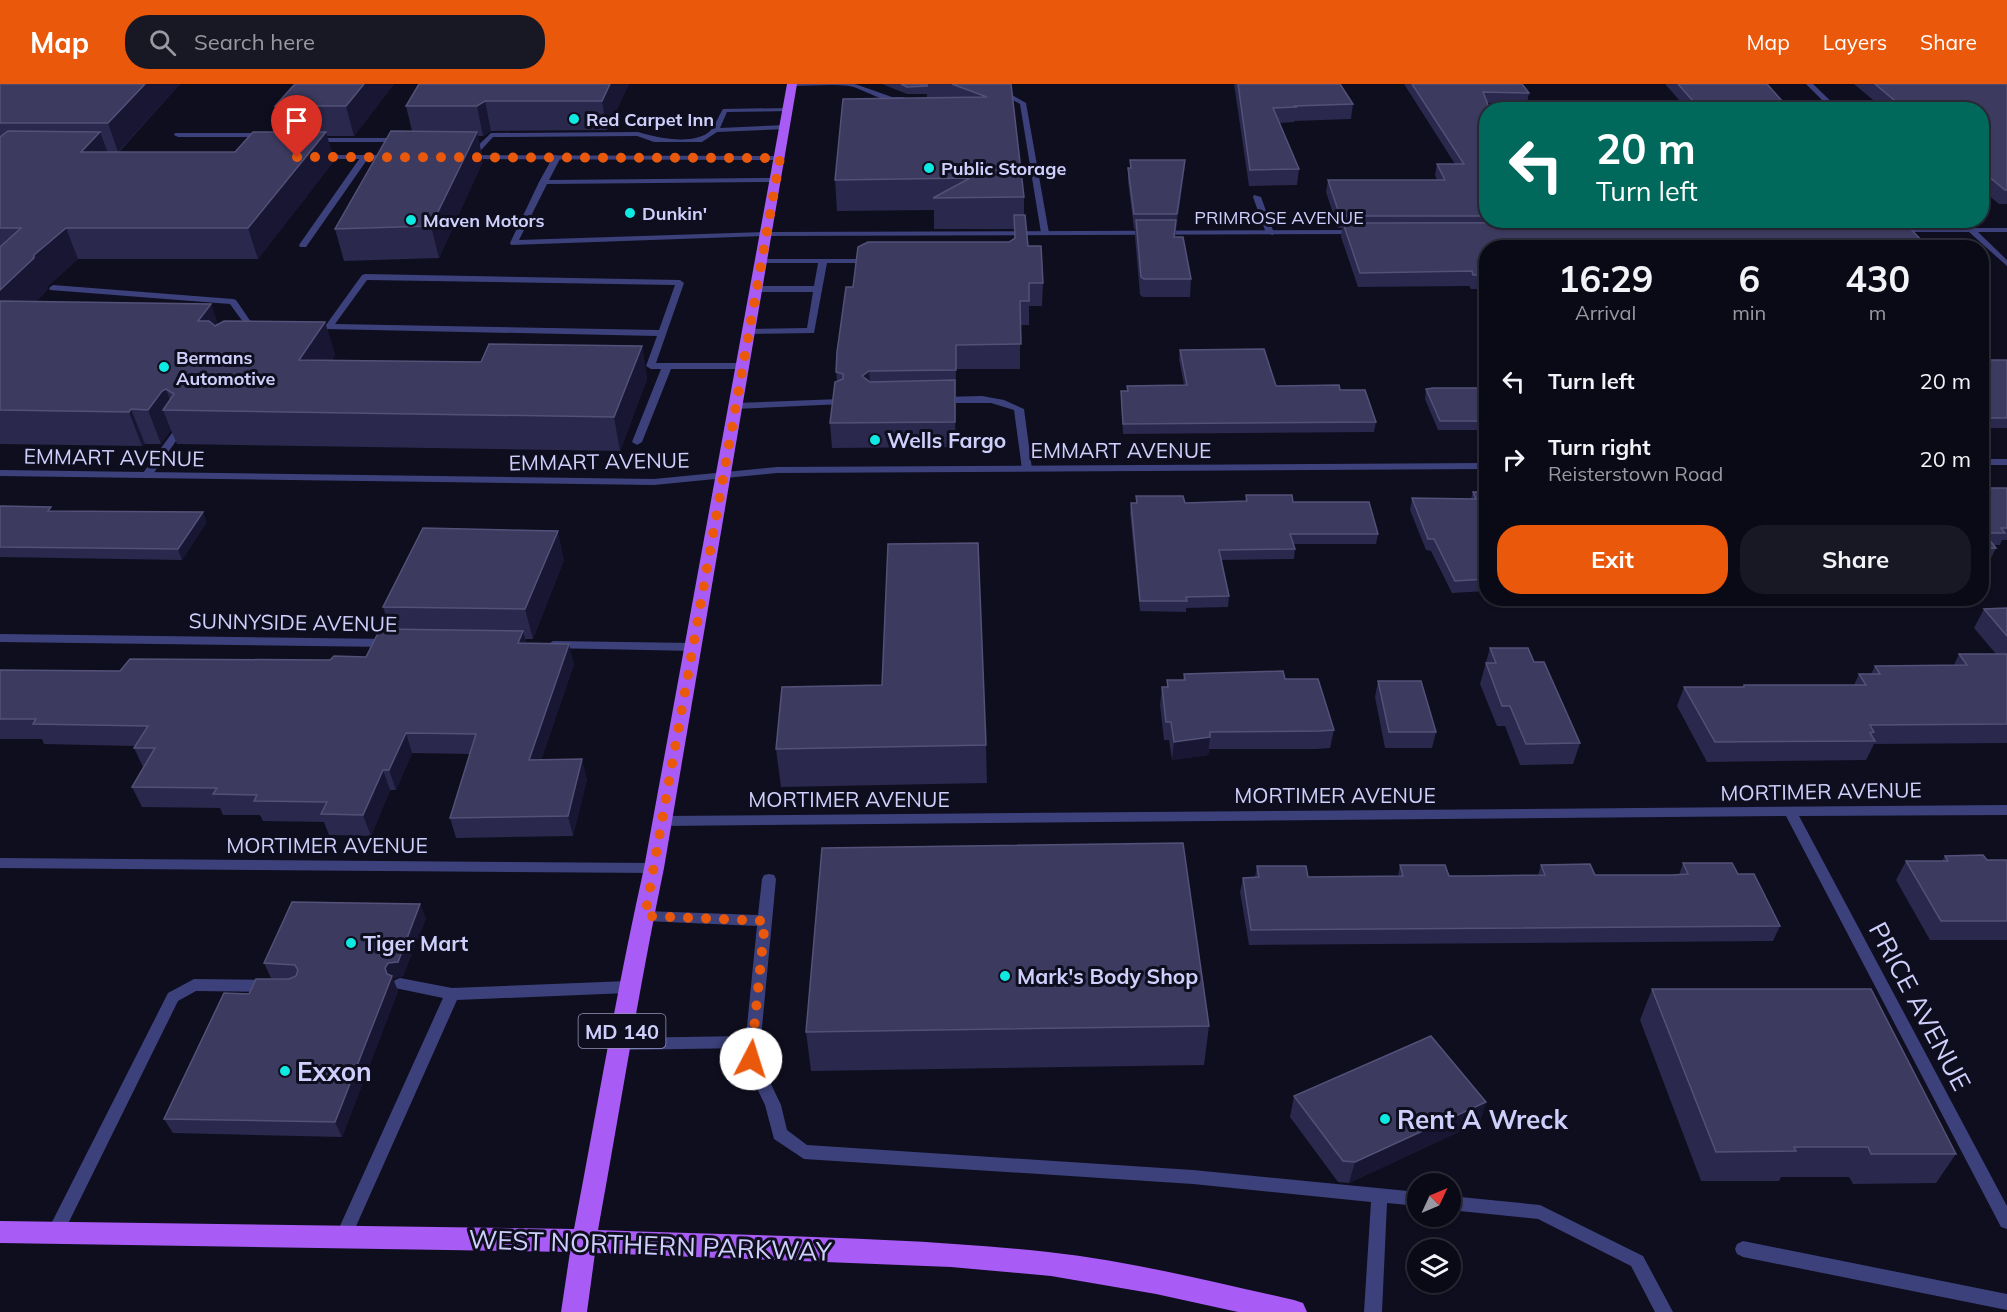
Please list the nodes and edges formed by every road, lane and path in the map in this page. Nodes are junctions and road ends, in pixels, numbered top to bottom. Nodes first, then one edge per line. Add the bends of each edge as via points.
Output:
1 (792, 84) edge
2 (850, 84) edge
3 (1809, 84) edge
4 (990, 98) edge
5 (913, 99) edge
6 (1828, 102) edge
7 (788, 110) junction
8 (785, 127) junction
9 (716, 129) junction
10 (178, 135) dead end
11 (275, 137) edge
12 (306, 140) edge
13 (412, 140) edge
14 (477, 140) edge
15 (486, 140) junction
16 (308, 157) edge
17 (365, 157) junction
18 (400, 157) edge
19 (458, 157) edge
20 (470, 157) junction
21 (557, 157) junction
22 (780, 158) junction
23 (776, 180) junction
24 (543, 182) junction
25 (1257, 197) dead end
26 (1887, 230) edge
27 (1970, 230) junction
28 (2007, 230) edge
29 (1270, 232) junction
30 (1365, 232) edge
31 (1045, 233) junction
32 (766, 234) junction
33 (1981, 240) edge
34 (303, 245) dead end
35 (1989, 247) edge
36 (762, 261) junction
37 (823, 261) junction
38 (881, 261) edge
39 (2007, 264) edge
40 (53, 288) dead end
41 (755, 289) junction
42 (818, 289) junction
43 (748, 332) junction
44 (662, 333) junction
45 (233, 346) edge
46 (640, 366) edge
47 (651, 366) junction
48 (667, 366) junction
49 (742, 366) junction
50 (927, 400) edge
51 (840, 402) edge
52 (735, 406) junction
53 (180, 428) edge
54 (637, 442) dead end
55 (1989, 462) edge
56 (2007, 462) edge
57 (1479, 466) edge
58 (1026, 469) junction
59 (0, 473) edge
60 (147, 476) junction
61 (722, 476) junction
62 (0, 638) edge
63 (407, 643) edge
64 (539, 645) edge
65 (694, 647) junction
66 (2007, 810) edge
67 (1791, 813) junction
68 (663, 821) junction
69 (0, 863) edge
70 (654, 868) junction
71 (769, 879) dead end
72 (645, 916) junction
73 (765, 921) junction
74 (400, 984) dead end
75 (284, 986) edge
76 (628, 987) junction
77 (452, 994) junction
78 (752, 1042) junction
79 (621, 1044) junction
80 (1379, 1196) junction
81 (1407, 1199) edge
82 (1461, 1204) edge
83 (2007, 1222) edge
84 (0, 1232) edge
85 (55, 1233) junction
86 (343, 1237) junction
87 (584, 1241) junction
88 (1743, 1249) dead end
89 (2007, 1302) edge
90 (574, 1312) edge
91 (1294, 1312) edge
92 (1373, 1312) edge
93 (1664, 1312) edge

1 - 2 street
1 - 7 main road, MD 140
2 - 5 street via 891,99
3 - 6 street
4 - 31 street via 1012,97 1023,103
7 - 8 main road, MD 140
7 - 9 street via 724,110
8 - 9 street
8 - 22 main road, MD 140
9 - 15 street via 702,140 654,140 638,134 509,134 490,135
10 - 11 street
12 - 13 street
14 - 15 street
15 - 20 street
16 - 17 street
17 - 18 street
17 - 34 street
19 - 20 street
20 - 21 street
21 - 22 street
21 - 24 street
22 - 23 main road, MD 140
23 - 24 street
23 - 32 main road, MD 140
24 - 32 street, PRIMROSE AVENUE via 514,243
25 - 29 street
26 - 27 street
27 - 28 street
27 - 33 street
29 - 30 street, PRIMROSE AVENUE
29 - 31 street, PRIMROSE AVENUE
31 - 32 street, PRIMROSE AVENUE via 1008,238
32 - 36 main road, MD 140
35 - 39 street
36 - 37 street
36 - 41 main road, MD 140
37 - 38 street
37 - 42 street
40 - 45 street via 233,302 247,322
41 - 42 street
41 - 43 main road, MD 140
42 - 43 street via 811,331
43 - 49 main road, MD 140
44 - 44 street via 680,283 365,277 329,327 553,335
44 - 47 street
46 - 47 street
47 - 48 street
48 - 49 street
48 - 54 street
49 - 52 main road, MD 140
50 - 58 street via 1007,402 1019,409
51 - 52 street
52 - 61 main road, MD 140
53 - 60 street
55 - 56 street
57 - 58 street, EMMART AVENUE
58 - 61 street, EMMART AVENUE via 777,470
59 - 60 street, EMMART AVENUE
60 - 61 street, EMMART AVENUE via 654,482
61 - 65 main road, MD 140
62 - 63 street, SUNNYSIDE AVENUE
64 - 65 street
65 - 68 main road, MD 140
66 - 67 street, MORTIMER AVENUE
67 - 68 street, MORTIMER AVENUE
67 - 83 street, PRICE AVENUE
68 - 70 main road, MD 140
69 - 70 street, MORTIMER AVENUE
70 - 72 main road, MD 140
71 - 73 street
72 - 73 street
72 - 76 main road, MD 140
73 - 78 street
74 - 77 street
75 - 85 street via 194,985 173,997
76 - 77 street
76 - 79 main road, MD 140
77 - 86 street
78 - 79 street
78 - 80 street via 751,1059 773,1105 780,1134 804,1152 1193,1177
79 - 87 main road, MD 140
80 - 81 street
80 - 92 street
82 - 93 street via 1540,1212 1637,1262
84 - 85 main road, WEST NORTHERN PARKWAY
85 - 86 main road, WEST NORTHERN PARKWAY
86 - 87 main road, WEST NORTHERN PARKWAY
87 - 90 main road, MD 140
87 - 91 main road, WEST NORTHERN PARKWAY via 951,1255 1029,1262 1156,1282
88 - 89 street

